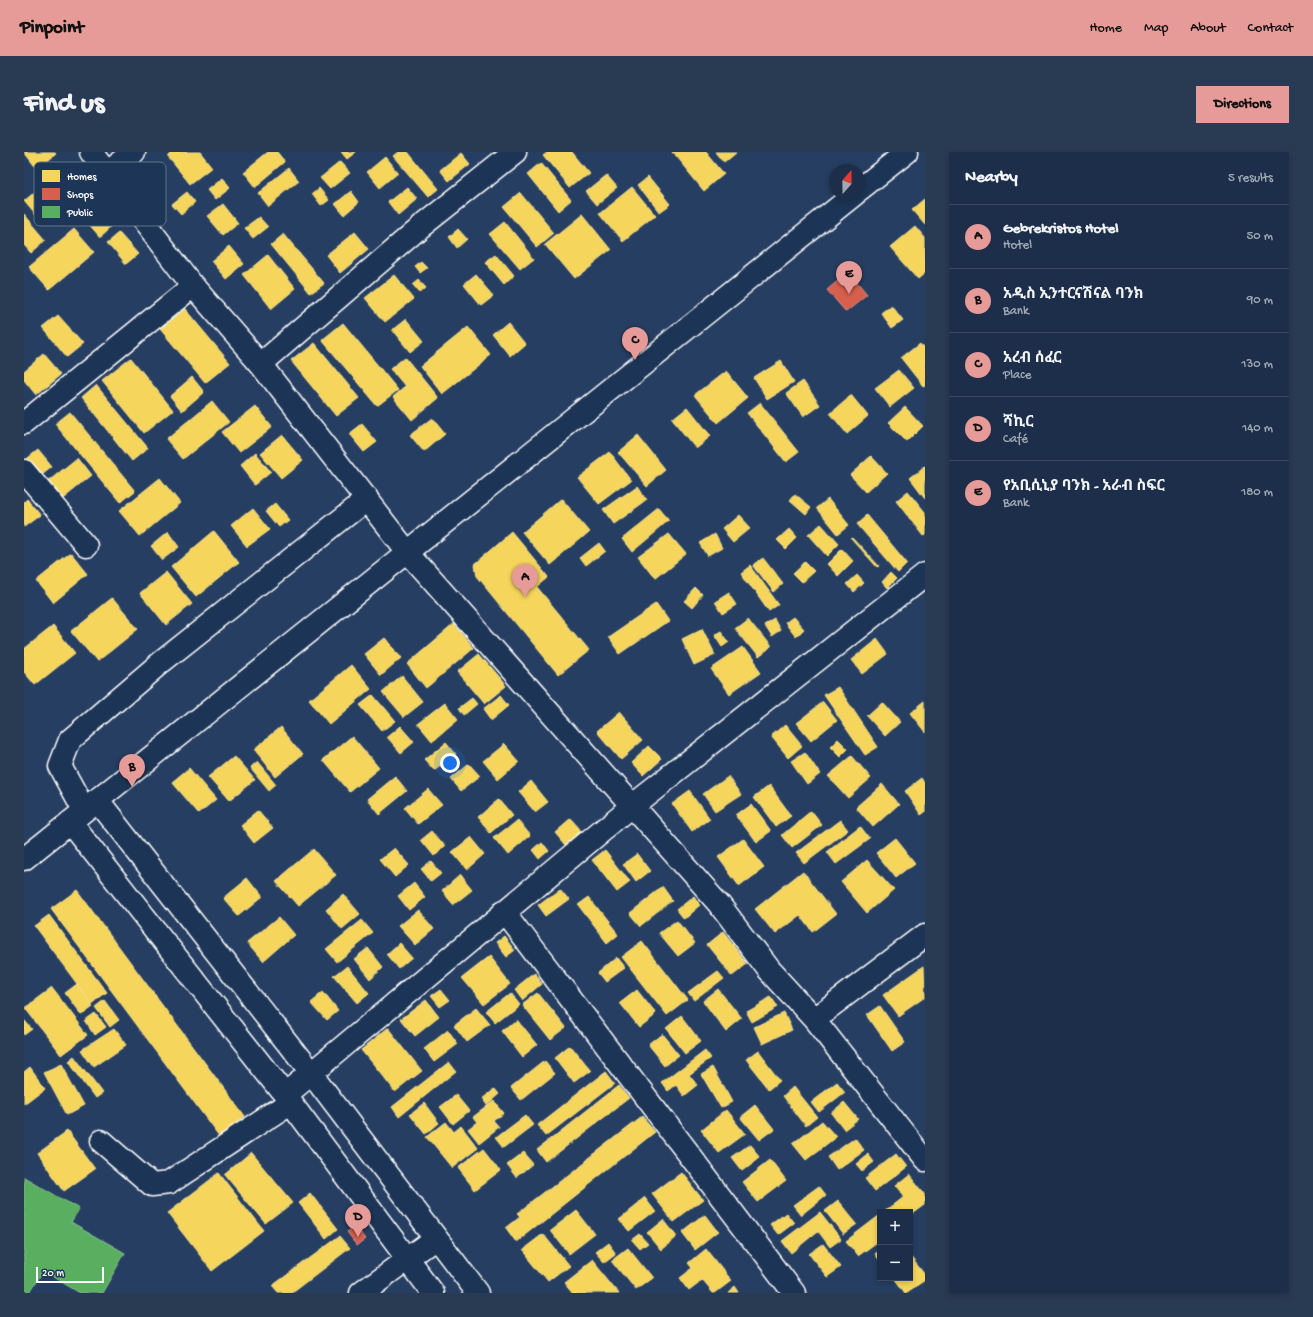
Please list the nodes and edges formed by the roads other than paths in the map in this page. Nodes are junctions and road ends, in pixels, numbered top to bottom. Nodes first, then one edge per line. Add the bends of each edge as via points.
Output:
1 (91, 152) edge
2 (134, 152) edge
3 (515, 152) edge
4 (907, 152) edge
5 (100, 162) edge
6 (121, 162) edge
7 (865, 185) edge
8 (847, 200) edge
9 (148, 226) edge
10 (193, 286) junction
11 (262, 364) junction
12 (24, 423) edge
13 (24, 471) edge
14 (367, 499) junction
15 (86, 545) dead end
16 (408, 553) junction
17 (925, 575) edge
18 (632, 806) junction
19 (84, 811) junction
20 (24, 859) edge
21 (504, 911) junction
22 (925, 935) edge
23 (814, 1019) junction
24 (311, 1073) junction
25 (288, 1099) junction
26 (101, 1141) dead end
27 (925, 1160) edge
28 (436, 1238) junction
29 (406, 1258) junction
30 (361, 1293) edge
31 (433, 1293) edge
32 (478, 1293) edge
33 (794, 1293) edge

1 - 5 street
2 - 6 street
3 - 11 street via 418,229
4 - 7 street
8 - 16 street
9 - 10 street
10 - 11 street
10 - 12 street
11 - 14 street
13 - 15 street
14 - 16 street
14 - 19 street via 159,664 70,740 60,766
16 - 18 street
16 - 19 street
17 - 18 street
18 - 21 street
18 - 23 street via 719,904 769,970
19 - 20 street
19 - 24 street
19 - 25 street
21 - 24 street
21 - 33 street
22 - 23 street
23 - 27 street
24 - 25 street
24 - 28 street
25 - 26 street via 169,1183 152,1185
25 - 29 street
28 - 29 street
28 - 32 street
29 - 30 street
29 - 31 street

